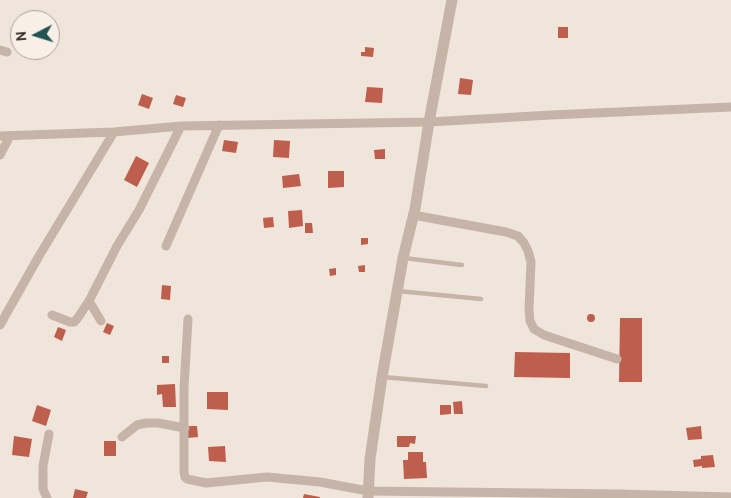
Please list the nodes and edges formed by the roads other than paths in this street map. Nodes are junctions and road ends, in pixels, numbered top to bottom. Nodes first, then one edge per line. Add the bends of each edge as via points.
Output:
1 (452, 0) edge
2 (731, 107) edge
3 (429, 122) junction
4 (219, 125) junction
5 (181, 126) junction
6 (114, 132) junction
7 (0, 136) edge
8 (10, 136) junction
9 (0, 155) edge
10 (413, 215) junction
11 (166, 246) dead end
12 (403, 258) junction
13 (462, 265) dead end
14 (397, 291) junction
15 (481, 299) dead end
16 (89, 300) junction
17 (52, 315) dead end
18 (188, 319) dead end
19 (101, 322) dead end
20 (0, 325) edge
21 (617, 359) dead end
22 (382, 377) junction
23 (486, 386) dead end
24 (185, 428) junction
25 (48, 434) dead end
26 (122, 437) dead end
27 (368, 495) edge
28 (731, 497) edge
29 (47, 498) edge

1 - 3 street
2 - 3 street
3 - 4 street
3 - 10 street
4 - 5 street
4 - 11 street
5 - 6 street
5 - 16 street
6 - 8 street
6 - 20 street
7 - 8 street
8 - 9 street
10 - 12 street
10 - 21 street via 518,236 531,262 529,309 534,329
12 - 13 lane
12 - 14 street
14 - 15 lane
14 - 22 street
16 - 17 street via 74,322
16 - 19 street
18 - 24 street
22 - 23 lane
22 - 27 street
24 - 26 street via 146,423 136,425
24 - 27 street via 184,472 187,480 206,482 267,477 320,482
25 - 29 street via 43,466 43,490
27 - 28 street

